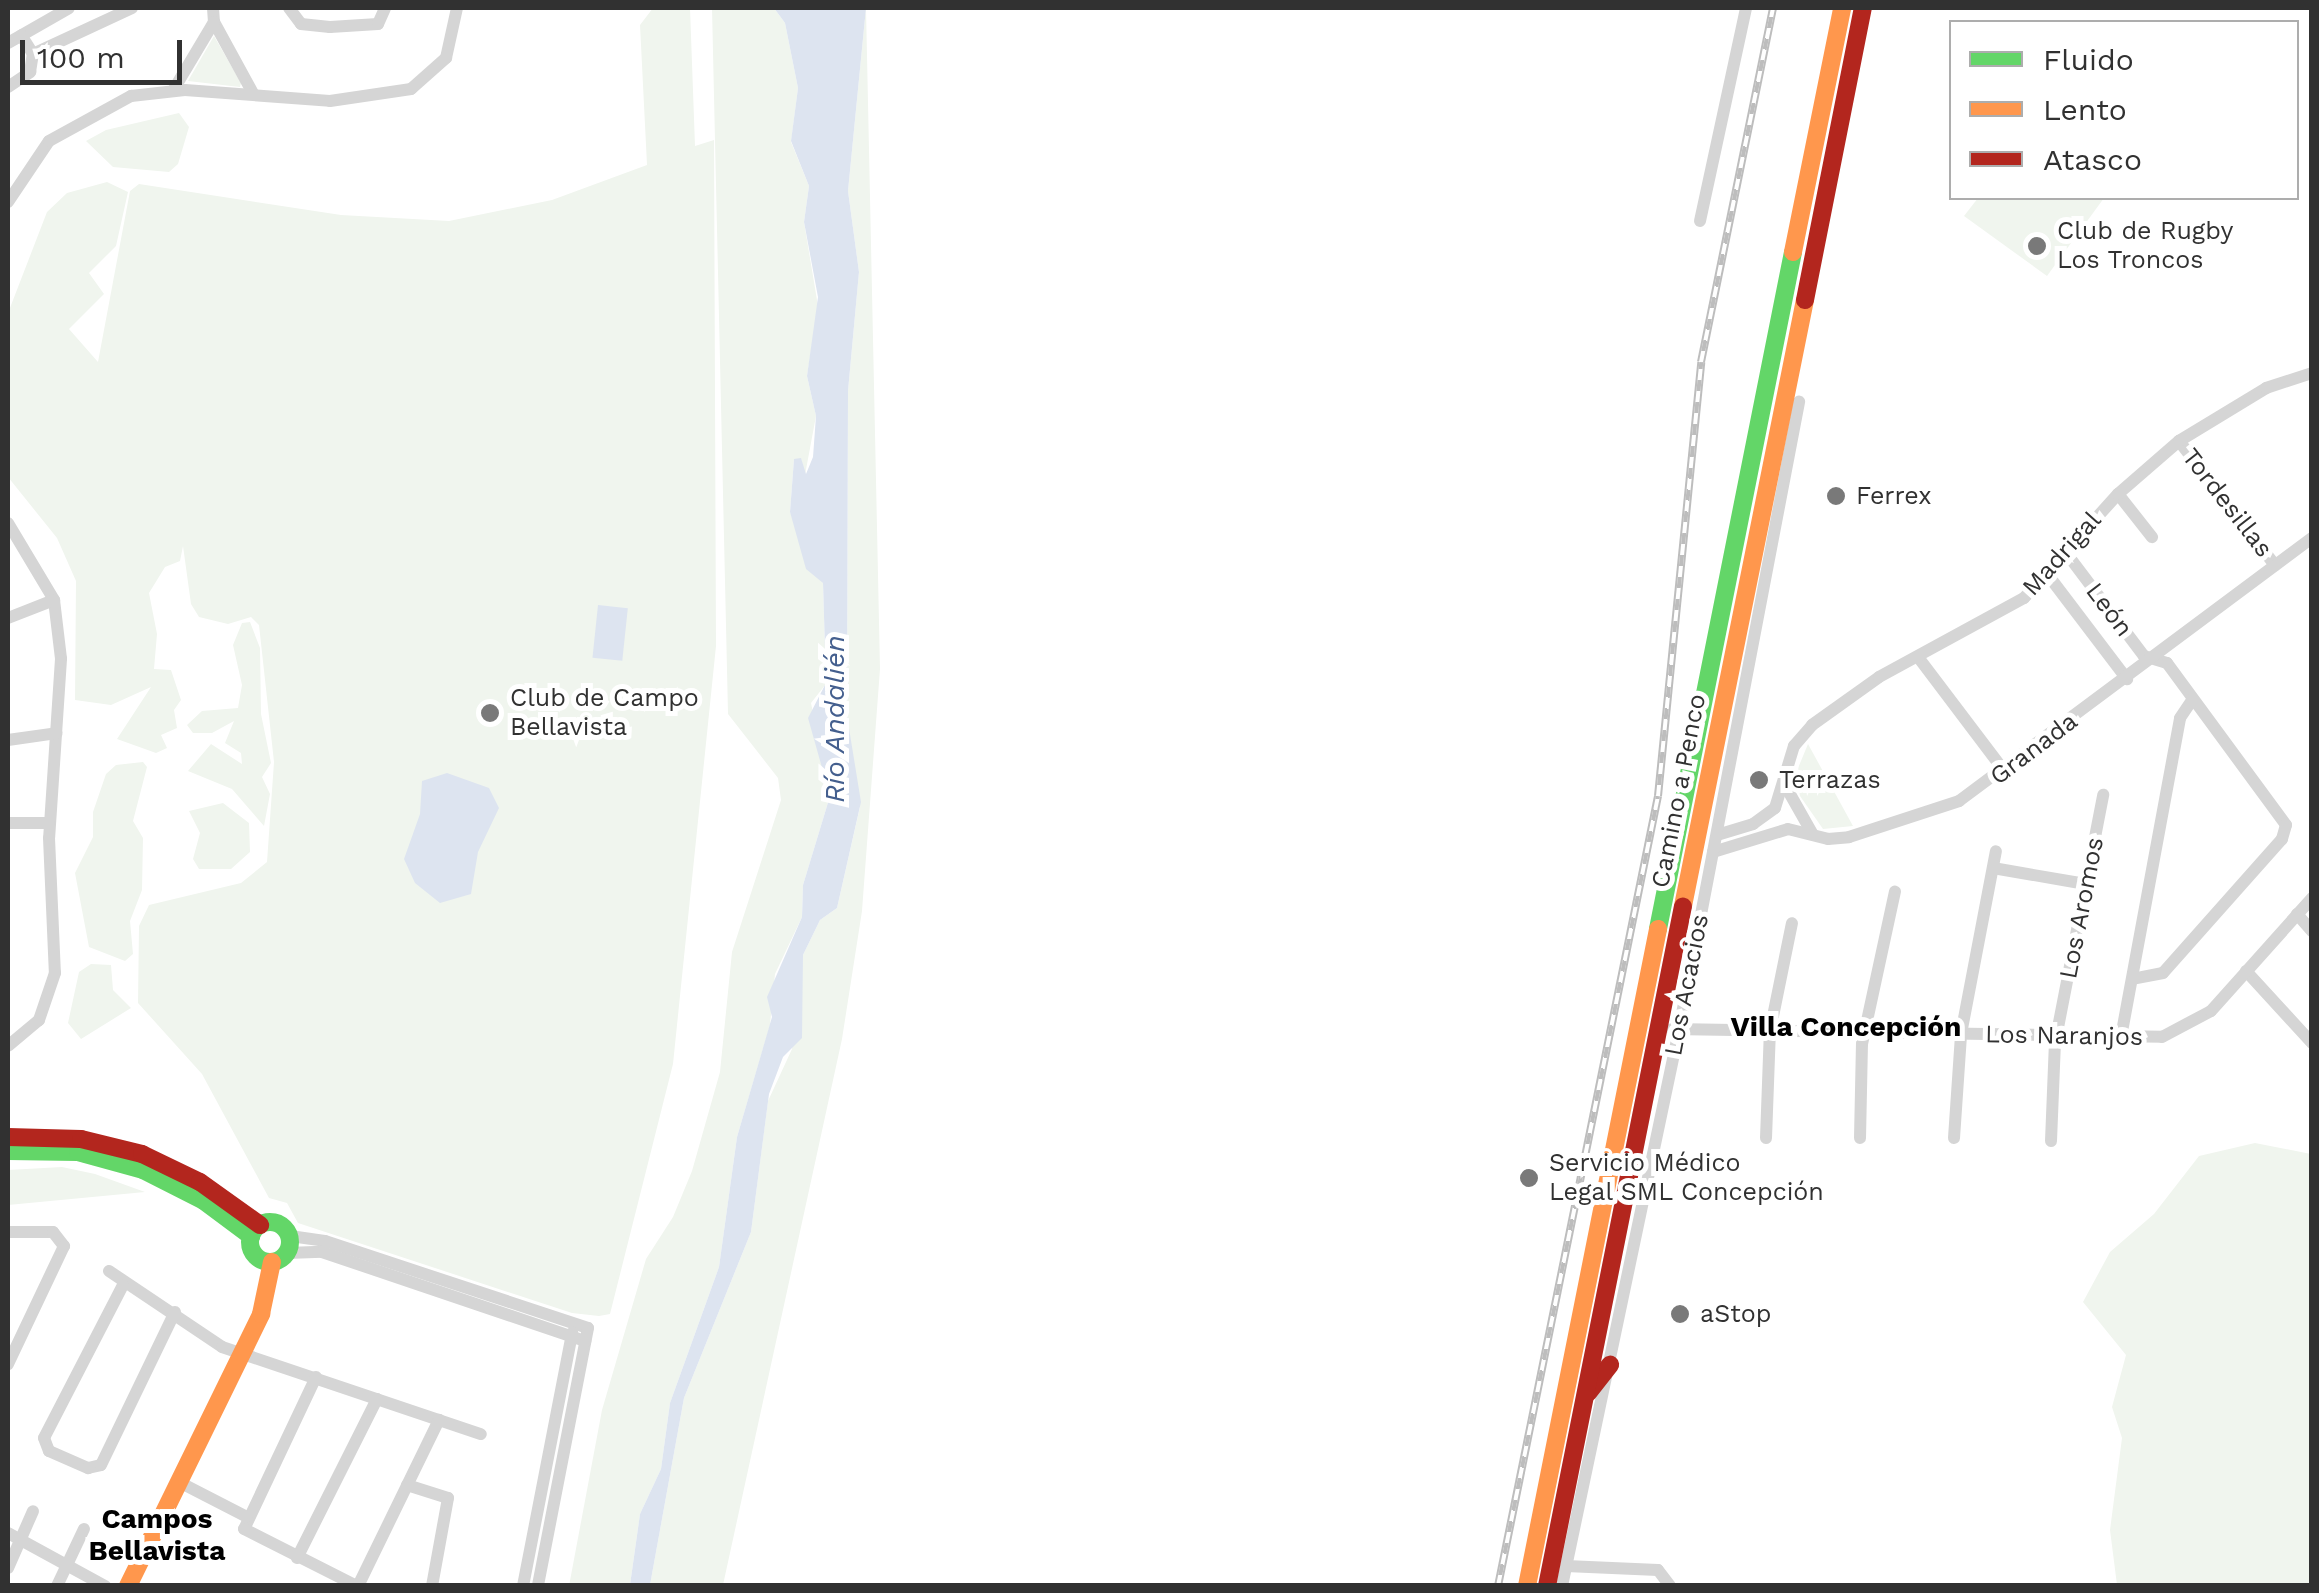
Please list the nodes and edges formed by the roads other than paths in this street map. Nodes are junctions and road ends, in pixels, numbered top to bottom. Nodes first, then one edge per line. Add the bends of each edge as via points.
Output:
1 (69, 8) edge
2 (132, 8) edge
3 (289, 8) edge
4 (385, 8) edge
5 (457, 8) edge
6 (1746, 8) edge
7 (1842, 8) edge
8 (1863, 8) edge
9 (213, 15) edge
10 (21, 35) junction
11 (8, 42) edge
12 (33, 54) junction
13 (8, 87) edge
14 (174, 90) junction
15 (254, 95) junction
16 (8, 202) edge
17 (1700, 221) dead end
18 (2310, 374) edge
19 (1785, 385) junction
20 (1798, 402) joint
21 (2179, 441) junction
22 (2118, 494) junction
23 (8, 524) edge
24 (2152, 537) dead end
25 (2312, 538) edge
26 (2068, 554) junction
27 (2275, 565) junction
28 (2048, 575) junction
29 (54, 600) junction
30 (8, 618) edge
31 (1918, 657) junction
32 (2154, 658) junction
33 (2126, 679) junction
34 (2192, 700) junction
35 (57, 733) junction
36 (8, 740) edge
37 (2005, 772) junction
38 (1785, 784) junction
39 (2104, 795) dead end
40 (8, 823) edge
41 (49, 823) junction
42 (1812, 833) junction
43 (1715, 844) junction
44 (1996, 850) dead end
45 (1691, 859) junction
46 (1993, 868) junction
47 (2086, 884) junction
48 (1895, 892) dead end
49 (2312, 898) edge
50 (2297, 914) junction
51 (1792, 922) dead end
52 (2312, 930) edge
53 (2246, 971) junction
54 (2132, 979) junction
55 (1638, 1025) junction
56 (1658, 1028) junction
57 (1678, 1029) junction
58 (1770, 1031) junction
59 (1864, 1032) junction
60 (1961, 1034) junction
61 (2057, 1036) junction
62 (2122, 1037) junction
63 (2312, 1043) edge
64 (8, 1046) edge
65 (8, 1137) edge
66 (1766, 1138) dead end
67 (1860, 1138) dead end
68 (1954, 1138) dead end
69 (2051, 1141) dead end
70 (8, 1151) edge
71 (1622, 1210) junction
72 (255, 1230) junction
73 (8, 1232) edge
74 (1634, 1248) junction
75 (283, 1250) junction
76 (108, 1270) dead end
77 (124, 1285) junction
78 (175, 1312) junction
79 (572, 1330) junction
80 (242, 1354) junction
81 (8, 1364) edge
82 (1610, 1364) junction
83 (316, 1378) junction
84 (377, 1398) junction
85 (1584, 1400) junction
86 (439, 1420) junction
87 (481, 1434) dead end
88 (179, 1482) junction
89 (407, 1485) junction
90 (33, 1511) dead end
91 (247, 1517) junction
92 (84, 1529) dead end
93 (14, 1536) edge
94 (297, 1558) junction
95 (67, 1565) junction
96 (1566, 1566) junction
97 (8, 1568) edge
98 (57, 1586) edge
99 (105, 1586) edge
100 (128, 1586) edge
101 (357, 1586) edge
102 (432, 1586) edge
103 (523, 1586) edge
104 (538, 1586) edge
105 (1527, 1586) edge
106 (1546, 1586) edge
107 (1562, 1586) edge
108 (1670, 1586) edge

1 - 10 street
2 - 12 street
3 - 4 street via 300,24 330,28 378,24
5 - 15 street via 451,50 410,90 342,100
6 - 17 street
7 - 55 main road, Camino a Penco
8 - 19 main road, Camino a Penco
9 - 14 street
9 - 15 street
10 - 11 street
10 - 12 street
12 - 13 street via 29,74
14 - 15 street
14 - 16 street via 118,101 58,134
18 - 21 street, Madrigal via 2266,388
19 - 20 main road
19 - 45 main road, Camino a Penco
20 - 43 street, Los Acacios
21 - 22 street, Madrigal
21 - 27 street, Tordesillas
22 - 24 street
22 - 26 street, Madrigal
23 - 29 street
25 - 27 street, Granada
26 - 28 street, Madrigal
26 - 32 street, León via 2144,656
27 - 32 street, Granada
28 - 31 street, Madrigal via 2000,616
28 - 33 street
29 - 30 street
29 - 35 street via 61,660
31 - 37 street
31 - 38 street, Madrigal via 1804,731
32 - 33 street, Granada
32 - 34 street, León via 2167,663
33 - 37 street, Granada
34 - 54 street via 2180,718
34 - 54 street, León via 2280,812 2286,830 2164,973
35 - 36 street
35 - 41 street
37 - 42 street, Granada via 1960,800 1899,824 1841,838
38 - 42 street
38 - 43 street, Madrigal via 1766,817
39 - 47 street, Los Aromos
40 - 41 street
41 - 64 street via 52,989 40,1020
42 - 43 street, Granada via 1776,830
43 - 45 main road
43 - 57 street, Los Acacios
44 - 46 street
45 - 56 main road, Camino a Penco
46 - 47 street
46 - 60 street
47 - 61 street, Los Aromos
48 - 59 street
49 - 50 street, Los Naranjos
50 - 52 street
50 - 53 street, Los Naranjos
51 - 58 street
53 - 62 street, Los Naranjos via 2189,1028 2162,1037
53 - 63 street
54 - 62 street
55 - 56 street, Los Naranjos
55 - 105 main road, Camino a Penco
56 - 57 street, Los Naranjos
56 - 71 main road, Camino a Penco
57 - 58 street, Los Naranjos
57 - 74 street, Los Acacios
58 - 59 street, Los Naranjos
58 - 66 street
59 - 60 street, Los Naranjos
59 - 67 street
60 - 61 street, Los Naranjos
60 - 68 street
61 - 62 street, Los Naranjos
61 - 69 street, Los Aromos
65 - 72 main road via 81,1139 142,1154 200,1182
70 - 72 main road via 78,1152 143,1170
71 - 74 main road
71 - 85 main road, Camino a Penco
72 - 75 main road via 278,1223
72 - 75 main road via 254,1254
73 - 81 street via 53,1232 64,1246
74 - 82 street, Los Acacios
75 - 79 street via 322,1252
75 - 80 main road
76 - 77 street
77 - 78 street
77 - 78 street via 44,1438 48,1451 88,1468 101,1465
78 - 80 street
79 - 103 street
79 - 104 street via 587,1334
80 - 83 street
80 - 88 main road
82 - 85 main road
82 - 96 street, Los Acacios
83 - 84 street
83 - 91 street
84 - 86 street
84 - 94 street
85 - 106 main road, Camino a Penco
86 - 87 street
86 - 89 street
88 - 91 street
88 - 100 main road
89 - 101 street
89 - 102 street via 448,1498
90 - 93 street
91 - 94 street via 248,1536
92 - 95 street
93 - 95 street
93 - 97 street
94 - 101 street
95 - 98 street
95 - 99 street
96 - 107 street, Los Acacios
96 - 108 street via 1658,1570

